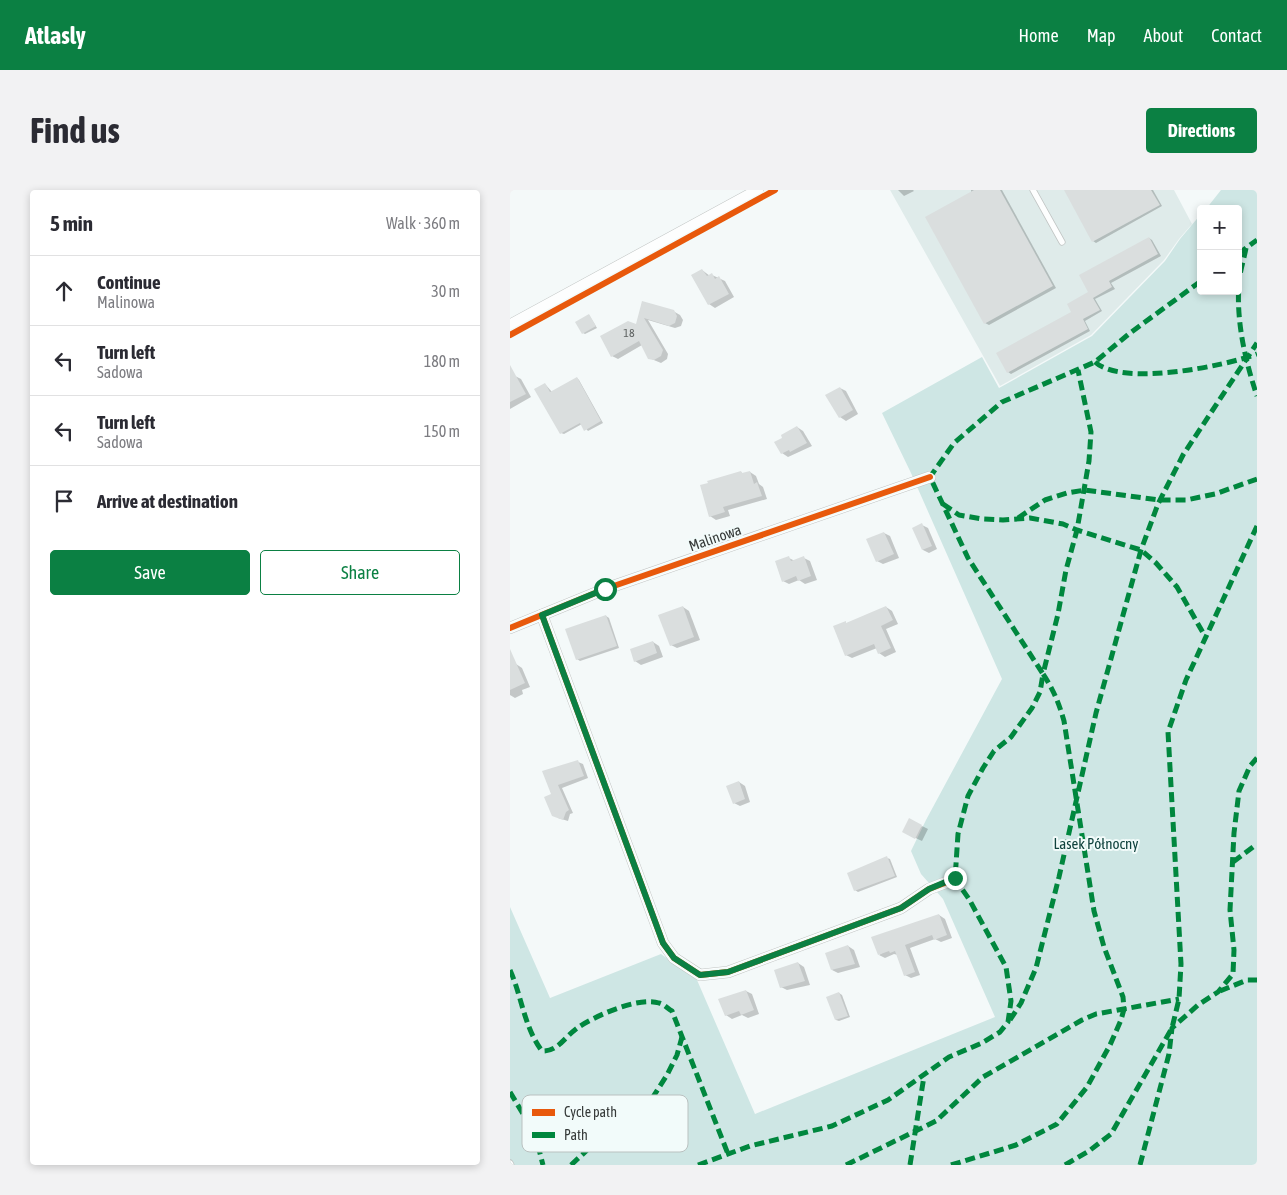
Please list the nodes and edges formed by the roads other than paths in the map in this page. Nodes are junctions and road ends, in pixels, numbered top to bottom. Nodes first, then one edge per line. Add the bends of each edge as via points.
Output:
1 (758, 190) edge
2 (1033, 190) edge
3 (1062, 242) dead end
4 (510, 325) edge
5 (930, 477) dead end
6 (542, 615) junction
7 (510, 628) edge
8 (955, 878) dead end

1 - 4 street
2 - 3 lane
5 - 6 street, Malinowa via 605,589
6 - 7 street, Malinowa
6 - 8 street via 663,943 674,958 700,975 728,972 901,908 929,889

